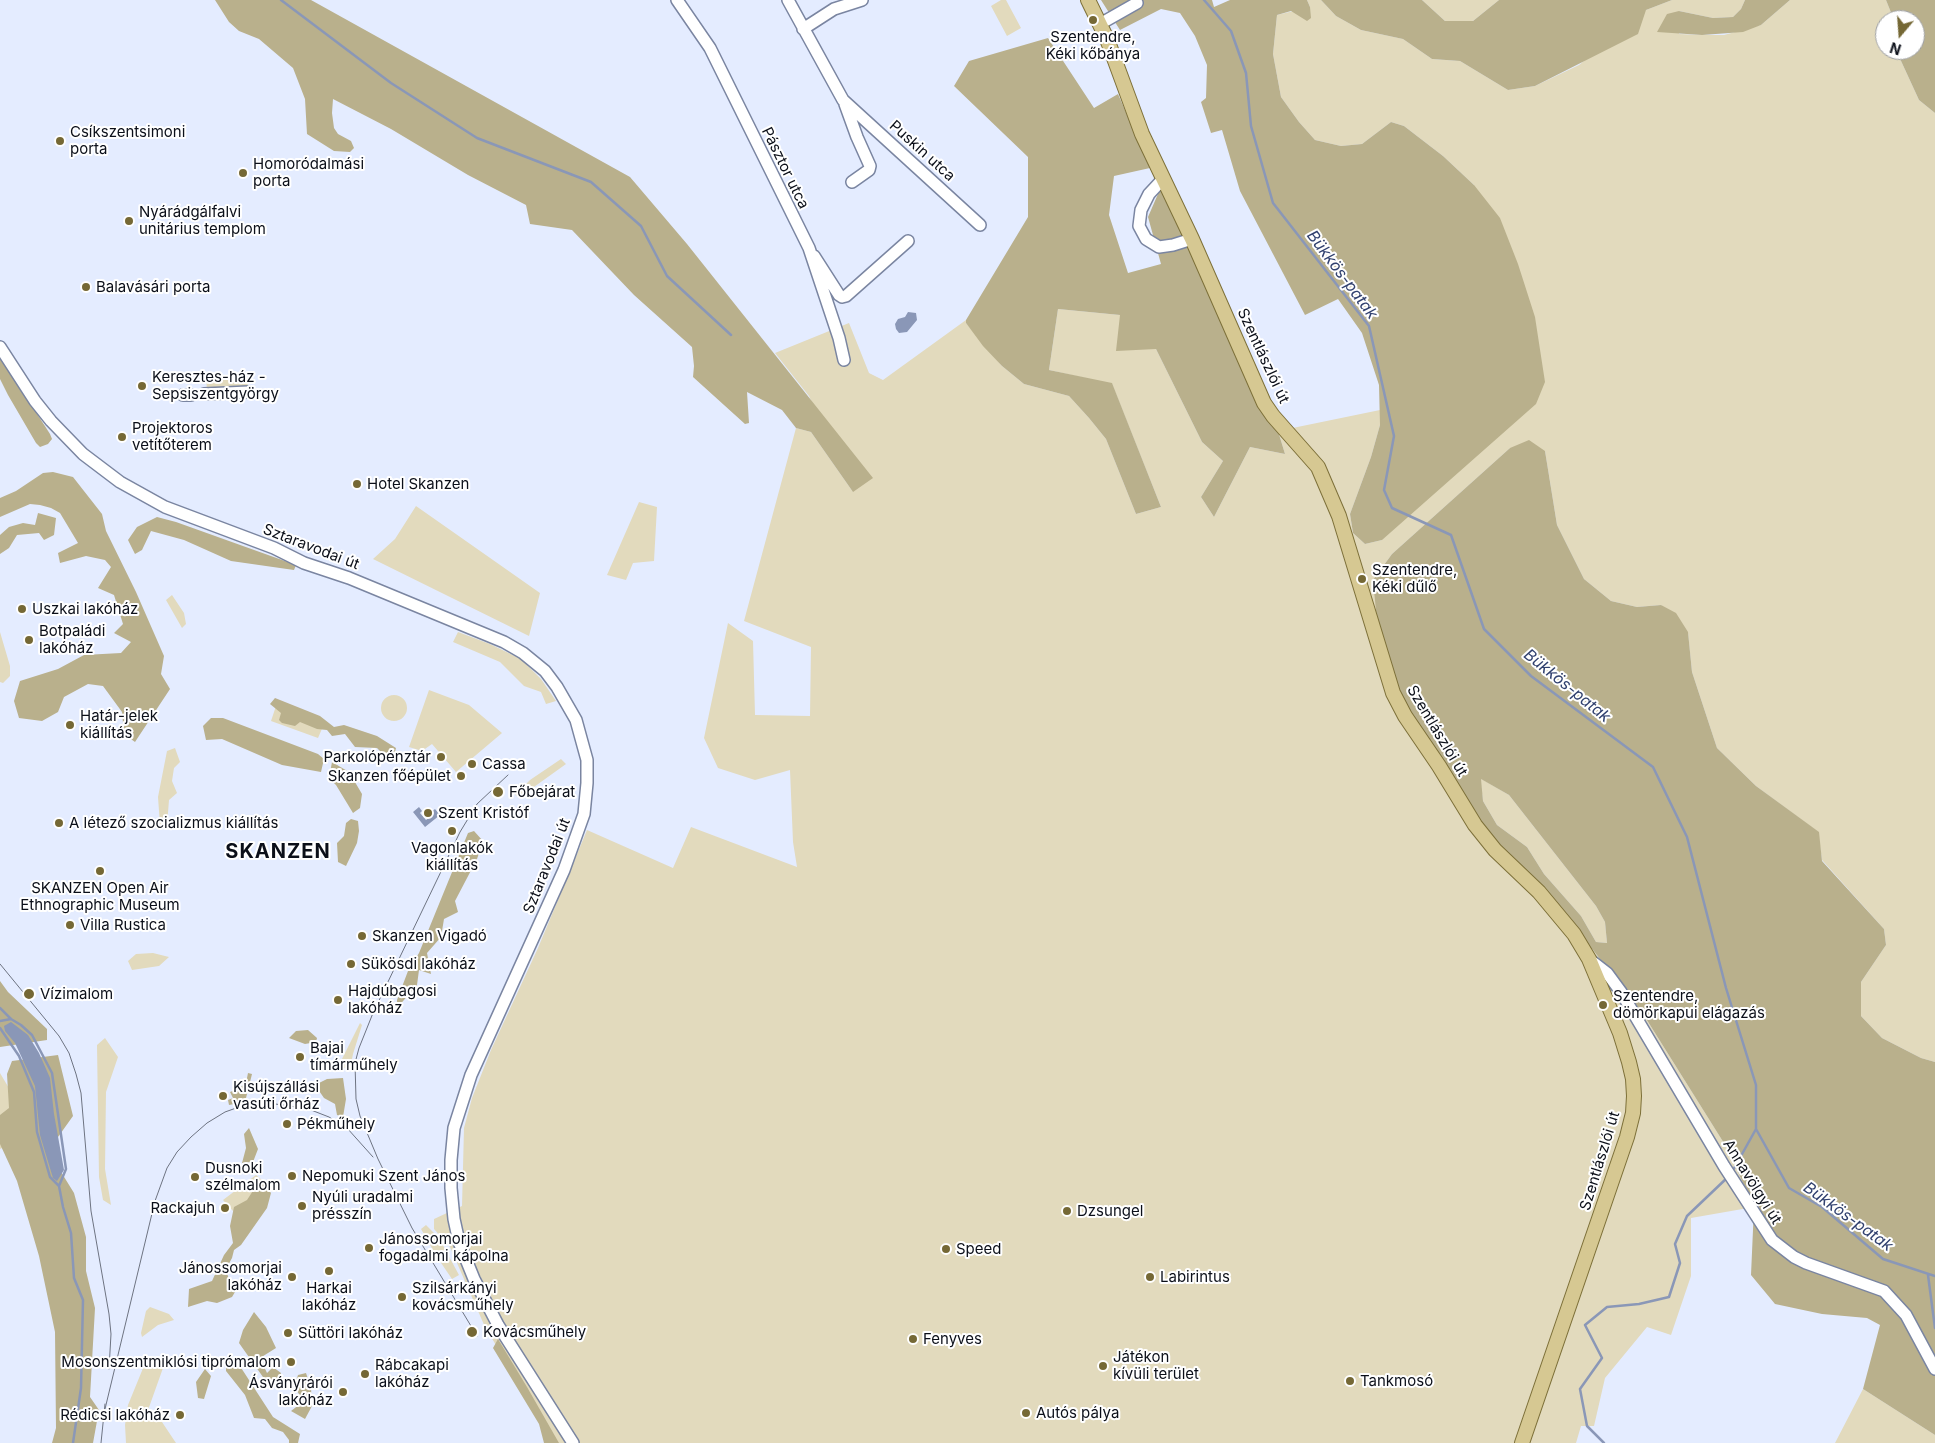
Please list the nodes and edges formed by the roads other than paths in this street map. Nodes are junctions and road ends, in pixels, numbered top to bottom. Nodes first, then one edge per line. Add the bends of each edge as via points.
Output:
1 (677, 0) edge
2 (788, 0) edge
3 (862, 0) edge
4 (1088, 0) edge
5 (1137, 3) dead end
6 (1100, 24) junction
7 (803, 29) junction
8 (844, 100) junction
9 (1162, 179) junction
10 (852, 182) dead end
11 (980, 225) dead end
12 (1192, 239) junction
13 (908, 242) dead end
14 (809, 248) junction
15 (0, 347) edge
16 (844, 360) dead end
17 (248, 392) dead end
18 (204, 394) dead end
19 (1589, 958) junction
20 (1935, 1369) edge
21 (573, 1443) edge
22 (1522, 1443) edge

1 - 14 street, Pásztor utca via 710,48
2 - 7 street, Puskin utca
3 - 7 street via 834,9
4 - 6 main road, Szentlászlói út
5 - 6 street
6 - 9 main road, Szentlászlói út
7 - 8 street, Puskin utca
8 - 10 street, Puskin utca via 870,166
8 - 11 street, Puskin utca
9 - 12 main road, Szentlászlói út
9 - 12 street via 1141,210 1139,226 1146,239 1159,247
12 - 19 main road, Szentlászlói út via 1264,403 1318,467 1339,516 1394,693 1405,716 1475,825 1560,916
13 - 14 street via 842,297
14 - 16 street, Pásztor utca
15 - 21 street, Sztaravodai út via 51,421 83,454 120,482 165,507 504,642 545,671 576,720 587,760 584,814 564,870 471,1075 454,1128 451,1160 454,1219 459,1242 474,1279 498,1325
17 - 18 street
19 - 20 street, Annavölgyi út via 1607,973 1621,992 1730,1176 1772,1240 1783,1250 1815,1266 1884,1291 1906,1315
19 - 22 main road, Szentlászlói út via 1630,1062 1633,1113

